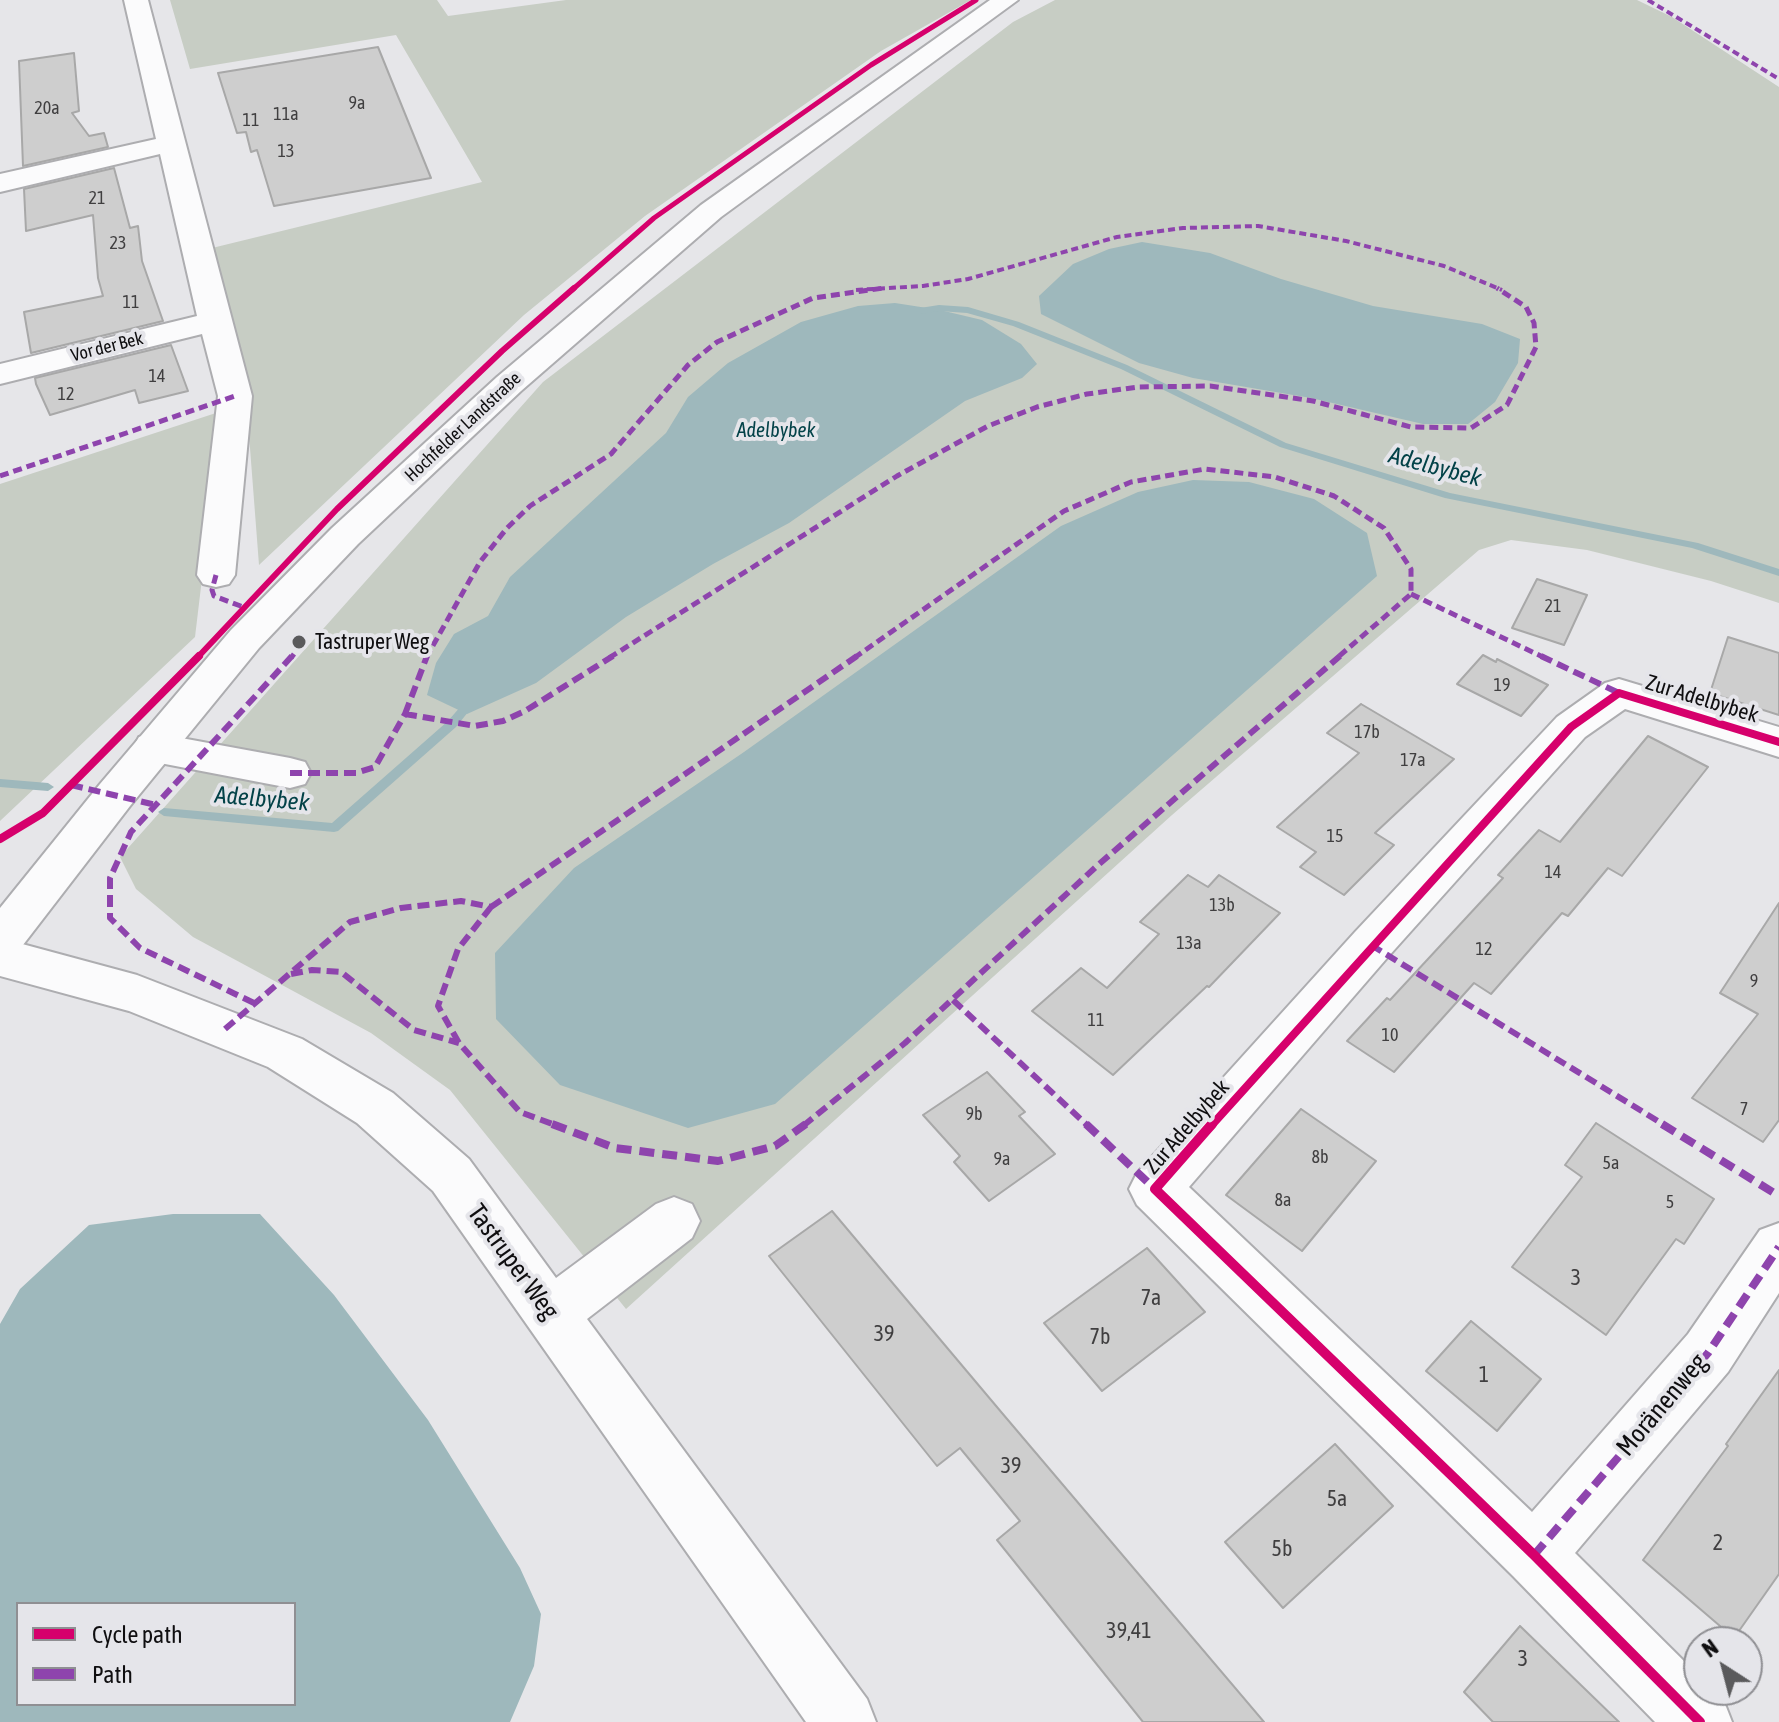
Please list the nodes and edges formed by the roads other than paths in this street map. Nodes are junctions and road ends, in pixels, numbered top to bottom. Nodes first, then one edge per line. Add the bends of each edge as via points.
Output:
1 (136, 0) edge
2 (1006, 0) edge
3 (173, 143) junction
4 (0, 183) edge
5 (214, 321) junction
6 (0, 374) edge
7 (216, 575) dead end
8 (1779, 742) edge
9 (154, 748) junction
10 (290, 773) dead end
11 (0, 941) edge
12 (0, 957) edge
13 (674, 1221) dead end
14 (1779, 1247) edge
15 (550, 1315) junction
16 (1534, 1555) junction
17 (844, 1722) edge
18 (1700, 1722) edge

1 - 3 street
2 - 9 street, Hochfelder Landstraße via 711,211 509,384 345,536 245,639
3 - 4 street
3 - 5 street
5 - 6 street, Vor der Bek
5 - 7 street via 235,396
8 - 16 street, Zur Adelbybek via 1619,693 1571,727 1155,1189
9 - 10 street
9 - 11 street, Hochfelder Landstraße
12 - 15 street, Tastruper Weg via 137,994 285,1053 375,1108 451,1175
13 - 15 street
14 - 16 street, Moränenweg via 1708,1353
15 - 17 street, Tastruper Weg
16 - 18 street, Zur Adelbybek

